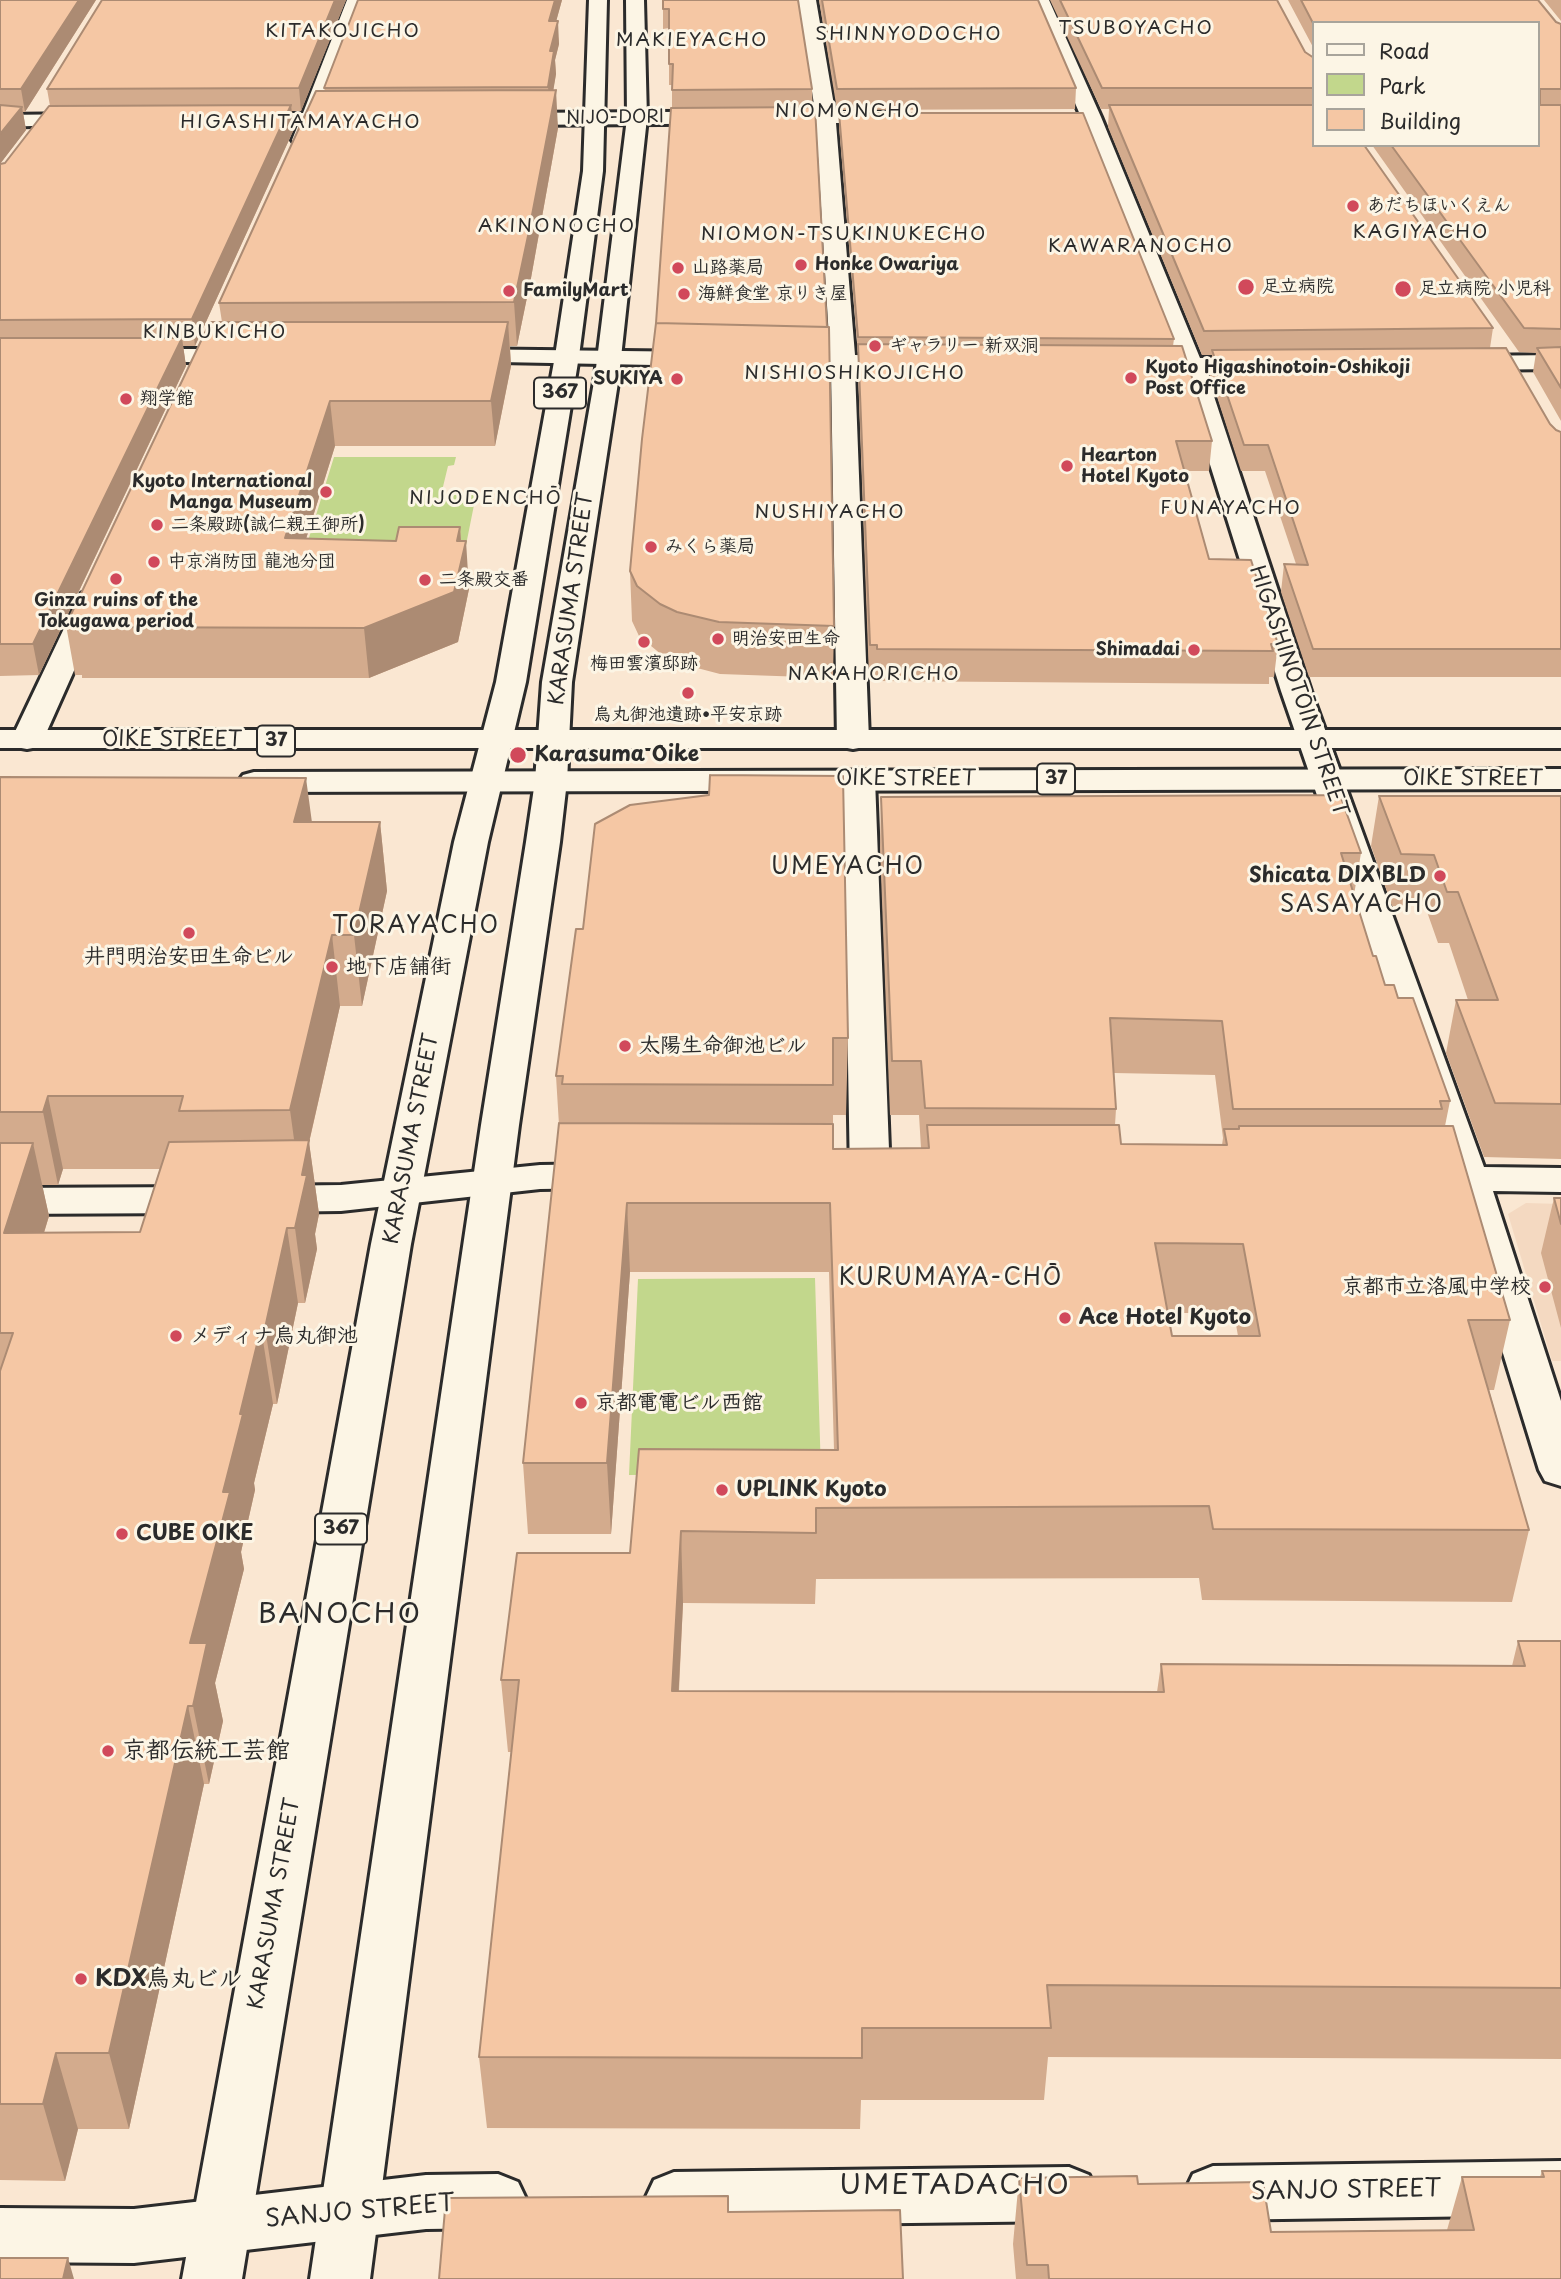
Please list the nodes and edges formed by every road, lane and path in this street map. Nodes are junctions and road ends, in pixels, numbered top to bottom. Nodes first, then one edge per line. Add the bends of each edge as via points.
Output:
1 (356, 0) edge
2 (598, 0) edge
3 (635, 0) edge
4 (807, 0) edge
5 (1040, 0) edge
6 (46, 99) edge
7 (826, 117) junction
8 (906, 117) edge
9 (636, 118) junction
10 (214, 119) edge
11 (311, 119) junction
12 (379, 119) edge
13 (488, 119) edge
14 (594, 119) junction
15 (102, 120) edge
16 (0, 121) edge
17 (33, 129) junction
18 (295, 156) edge
19 (217, 331) edge
20 (1495, 339) edge
21 (206, 355) junction
22 (110, 356) edge
23 (272, 356) edge
24 (433, 356) edge
25 (567, 356) junction
26 (608, 357) junction
27 (732, 360) edge
28 (759, 361) edge
29 (1511, 362) junction
30 (1561, 362) edge
31 (843, 363) junction
32 (1441, 363) edge
33 (940, 364) edge
34 (1288, 364) edge
35 (1107, 365) edge
36 (1191, 365) junction
37 (195, 378) edge
38 (1524, 384) edge
39 (103, 576) edge
40 (1561, 739) edge
41 (14, 740) edge
42 (853, 740) junction
43 (1313, 740) junction
44 (491, 761) junction
45 (552, 761) junction
46 (859, 779) junction
47 (1327, 779) junction
48 (1561, 779) edge
49 (219, 781) edge
50 (829, 1176) edge
51 (870, 1176) junction
52 (912, 1176) edge
53 (636, 1177) edge
54 (1382, 1178) edge
55 (1469, 1178) junction
56 (1561, 1180) edge
57 (492, 1182) junction
58 (401, 1192) junction
59 (0, 1201) edge
60 (1561, 1470) edge
61 (1561, 2189) edge
62 (620, 2200) edge
63 (550, 2201) edge
64 (350, 2211) junction
65 (0, 2235) edge
66 (217, 2252) edge
67 (340, 2279) edge

1 - 11 main road
2 - 14 main road, KARASUMA STREET / 367
3 - 9 main road, KARASUMA STREET / 367
4 - 7 main road
5 - 36 main road, HIGASHINOTŌIN STREET
6 - 17 main road
7 - 8 main road, NIJO-DORI
7 - 9 main road, NIJO-DORI
7 - 31 main road
9 - 14 main road, NIJO-DORI
9 - 26 main road, KARASUMA STREET / 367
10 - 11 main road
11 - 12 main road
11 - 18 main road
13 - 14 main road, NIJO-DORI
14 - 25 main road, KARASUMA STREET / 367 via 593,171
15 - 17 main road
16 - 17 main road
19 - 21 main road
20 - 29 main road
21 - 22 main road
21 - 23 main road
21 - 37 main road
24 - 25 main road
25 - 26 main road
25 - 44 main road, KARASUMA STREET / 367 via 510,682
26 - 27 main road
26 - 45 main road, KARASUMA STREET / 367 via 557,682
28 - 31 main road
29 - 30 main road
29 - 32 main road
29 - 38 main road
31 - 33 main road
31 - 42 main road
34 - 36 main road
35 - 36 main road
36 - 43 main road, HIGASHINOTŌIN STREET
39 - 41 main road
40 - 43 main road, OIKE STREET / 37
41 - 44 main road, OIKE STREET / 37
42 - 43 main road, OIKE STREET / 37
42 - 45 main road, OIKE STREET / 37
43 - 47 main road, HIGASHINOTŌIN STREET
44 - 45 main road, OIKE STREET / 37
44 - 45 main road, OIKE STREET / 37
44 - 49 main road, OIKE STREET / 37
44 - 58 main road, KARASUMA STREET / 367
45 - 46 main road, OIKE STREET / 37
45 - 57 main road, KARASUMA STREET / 367
46 - 47 main road, OIKE STREET / 37
46 - 51 main road
47 - 48 main road, OIKE STREET / 37
47 - 55 main road, HIGASHINOTŌIN STREET
50 - 51 main road
51 - 52 main road
53 - 57 main road
54 - 55 main road
55 - 56 main road
55 - 60 main road, HIGASHINOTŌIN STREET
57 - 58 main road
57 - 64 main road, KARASUMA STREET / 367
58 - 59 main road via 341,1198
58 - 66 main road, KARASUMA STREET / 367
61 - 62 main road, SANJO STREET
63 - 64 main road, SANJO STREET via 426,2202
64 - 66 main road, SANJO STREET
64 - 67 main road, KARASUMA STREET / 367
65 - 66 main road, SANJO STREET via 134,2236

